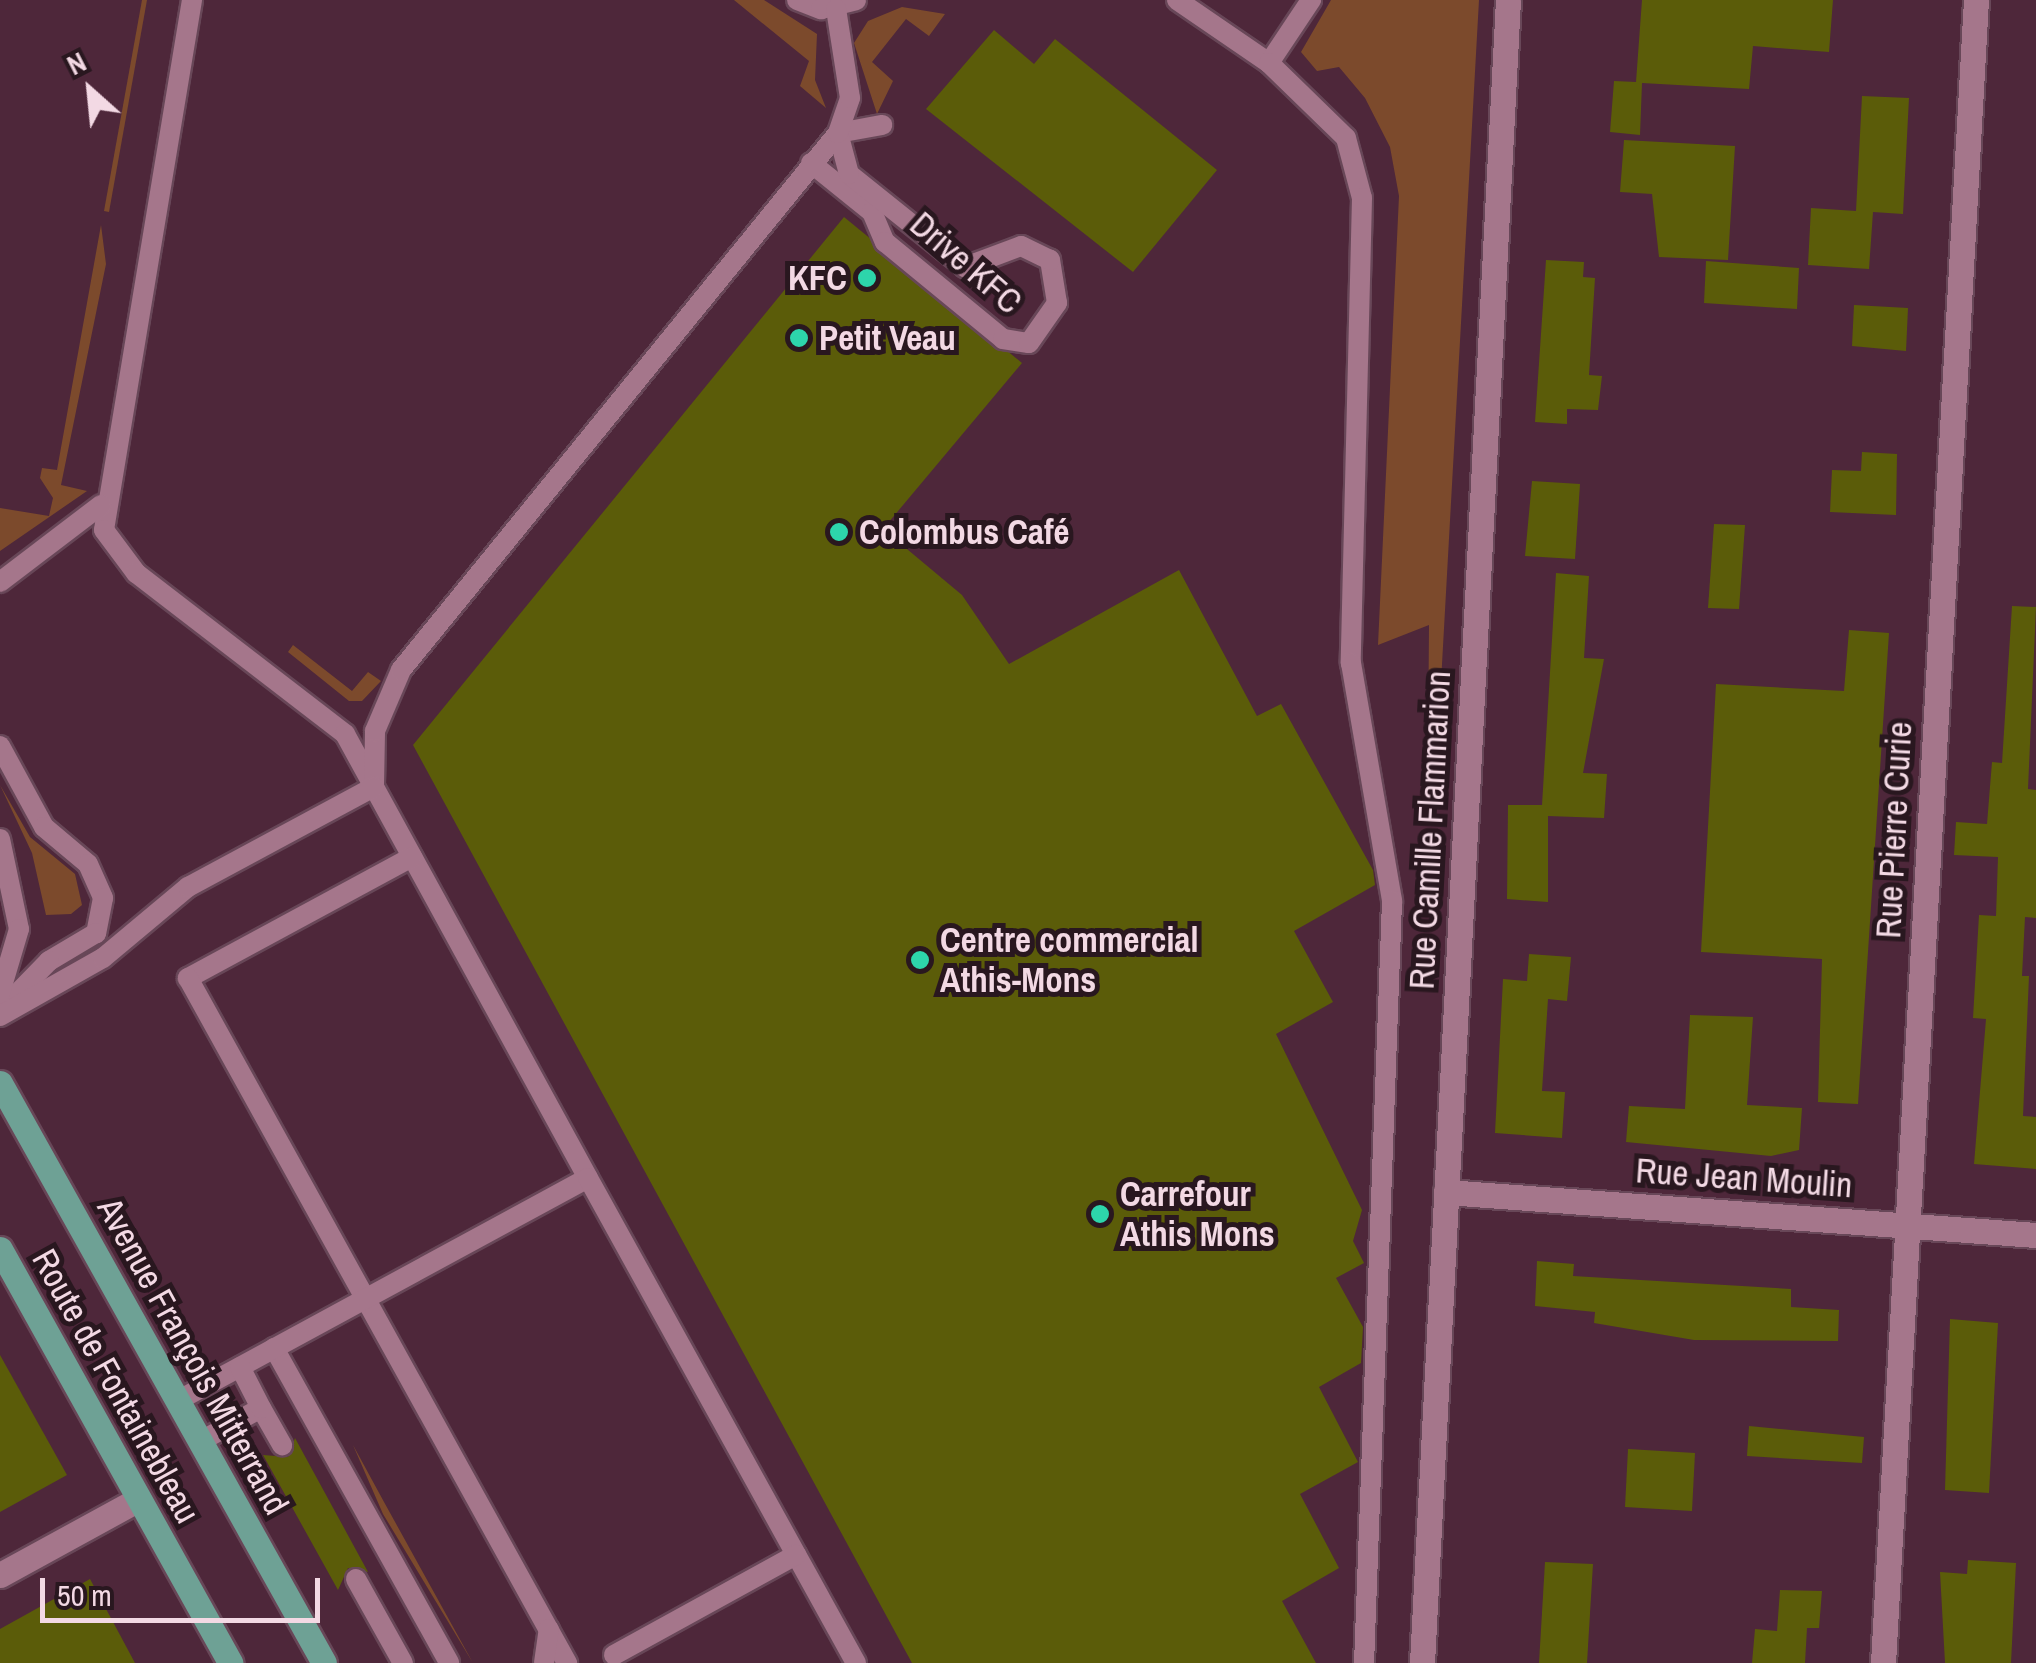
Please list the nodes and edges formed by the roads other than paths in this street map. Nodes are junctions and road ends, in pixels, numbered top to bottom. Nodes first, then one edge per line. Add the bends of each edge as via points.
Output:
1 (192, 0) edge
2 (797, 0) edge
3 (1177, 0) edge
4 (1312, 0) edge
5 (1508, 0) edge
6 (1976, 0) edge
7 (846, 4) edge
8 (1269, 63) junction
9 (882, 125) dead end
10 (838, 133) junction
11 (811, 163) junction
12 (102, 505) junction
13 (0, 582) edge
14 (0, 746) edge
15 (374, 787) junction
16 (0, 839) edge
17 (412, 856) junction
18 (0, 993) edge
19 (0, 1014) edge
20 (4, 1099) edge
21 (588, 1178) junction
22 (1446, 1192) junction
23 (1908, 1225) junction
24 (2036, 1235) edge
25 (0, 1249) edge
26 (365, 1298) junction
27 (274, 1348) junction
28 (240, 1367) junction
29 (178, 1400) junction
30 (261, 1408) junction
31 (200, 1441) junction
32 (282, 1445) dead end
33 (139, 1499) junction
34 (796, 1555) junction
35 (0, 1575) edge
36 (356, 1580) dead end
37 (550, 1629) junction
38 (610, 1660) edge
39 (230, 1663) edge
40 (324, 1663) edge
41 (402, 1663) edge
42 (450, 1663) edge
43 (544, 1663) edge
44 (567, 1663) edge
45 (856, 1663) edge
46 (1364, 1663) edge
47 (1422, 1663) edge
48 (1882, 1663) edge

1 - 12 lane
2 - 7 lane
3 - 8 lane
4 - 8 lane
5 - 22 street, Rue Camille Flammarion
6 - 23 street, Rue Pierre Curie
7 - 10 lane via 850,98
8 - 46 lane via 1346,138 1362,198 1350,662 1392,900
9 - 10 lane
10 - 11 lane
10 - 11 lane, Drive KFC via 848,174 965,267 1021,246 1050,260 1057,303 1029,344 1003,339 885,242 872,212
11 - 15 lane via 401,670 375,731
12 - 13 lane
12 - 15 lane via 107,539 136,573 345,734
14 - 19 lane via 44,826 88,864 103,913 96,933 49,961
15 - 17 lane
15 - 19 lane via 188,887 103,958
16 - 18 lane via 19,929
17 - 21 lane
17 - 26 lane via 188,978
20 - 29 main road, Avenue François Mitterrand
21 - 26 lane
21 - 34 lane
22 - 23 street, Rue Jean Moulin
22 - 47 street, Rue Camille Flammarion
23 - 24 street, Rue Jean Moulin
23 - 48 street, Rue Pierre Curie
25 - 33 main road, Route de Fontainebleau
26 - 27 lane
26 - 37 lane
27 - 28 lane
27 - 42 lane
28 - 29 lane
28 - 30 lane
29 - 31 main road, Avenue François Mitterrand
30 - 31 lane
30 - 32 lane
31 - 40 main road, Avenue François Mitterrand
33 - 35 street
33 - 39 main road, Route de Fontainebleau
34 - 38 lane
34 - 45 lane
36 - 41 lane
37 - 43 lane
37 - 44 lane

